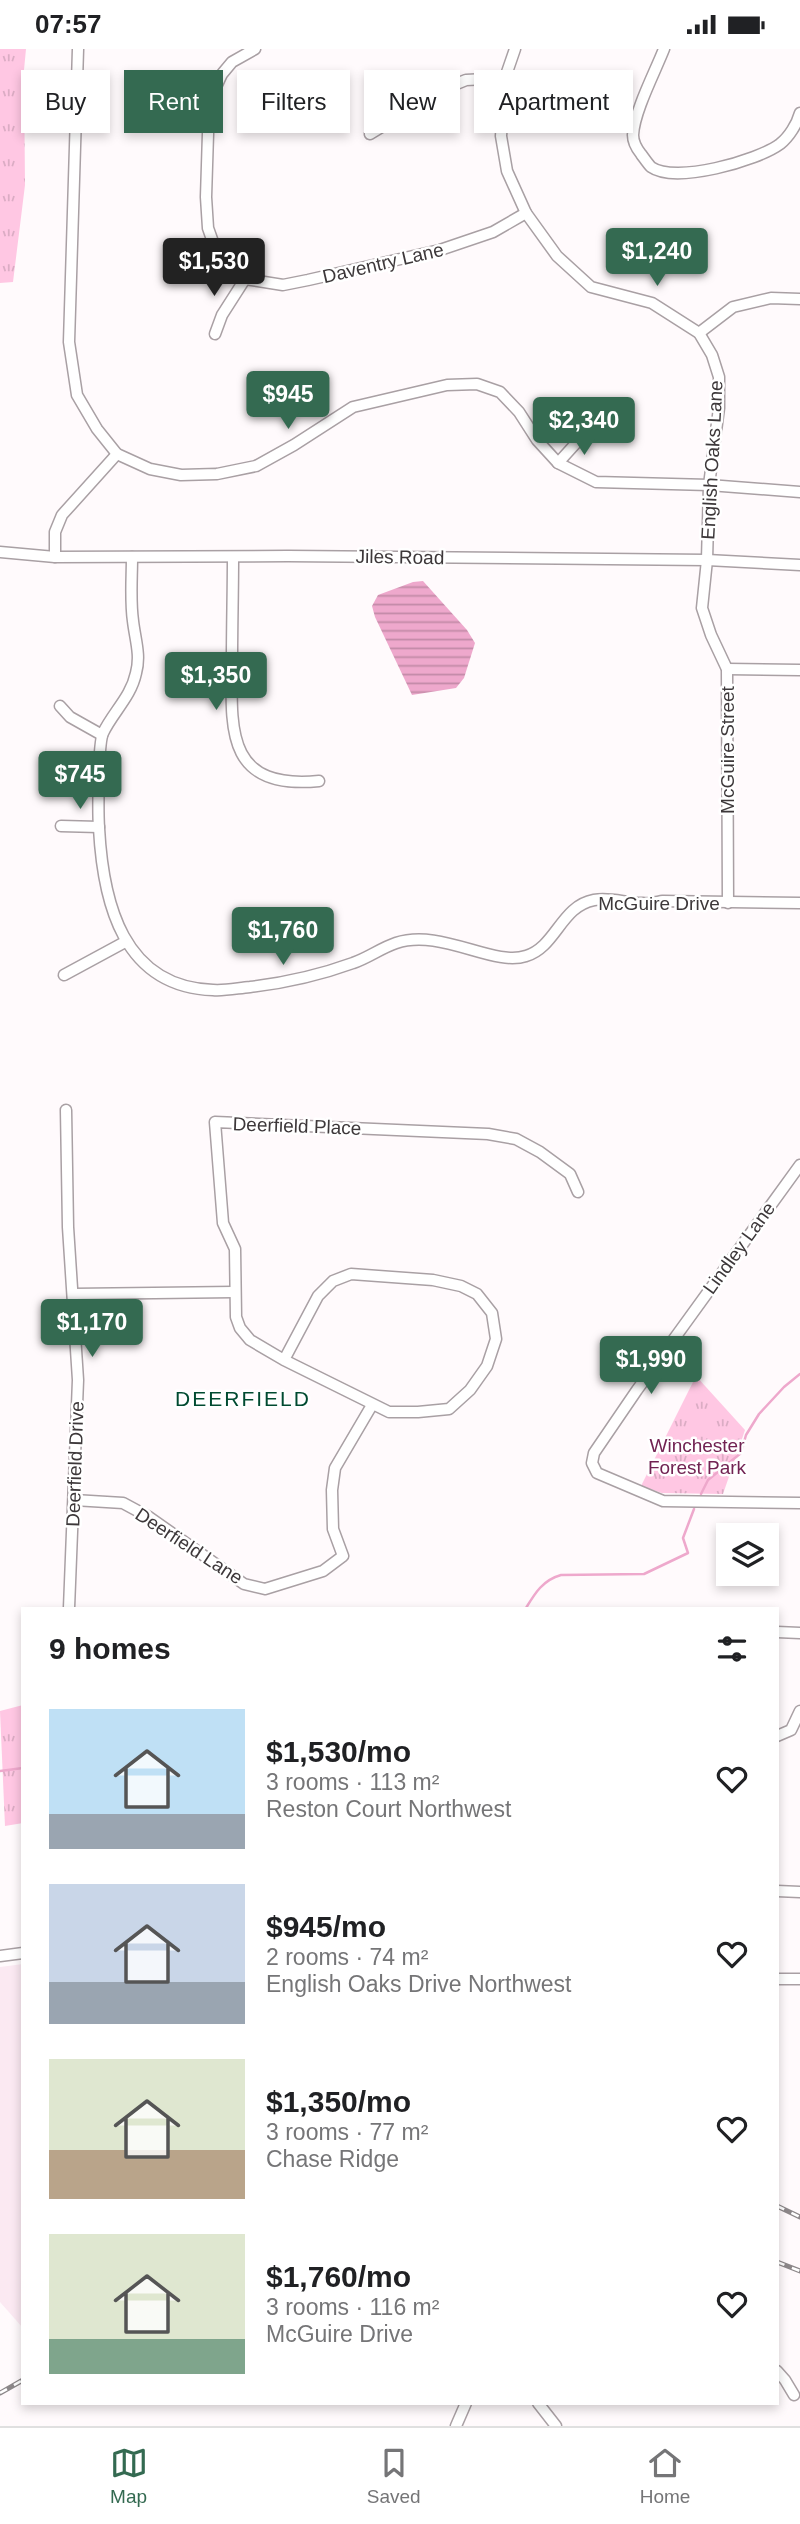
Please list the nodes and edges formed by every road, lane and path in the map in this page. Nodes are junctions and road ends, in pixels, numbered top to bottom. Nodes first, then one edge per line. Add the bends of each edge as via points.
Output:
1 (78, 49) edge
2 (255, 49) edge
3 (515, 49) edge
4 (664, 49) edge
5 (508, 70) edge
6 (474, 80) edge
7 (800, 113) edge
8 (501, 133) edge
9 (370, 134) dead end
10 (526, 213) junction
11 (245, 279) junction
12 (800, 299) edge
13 (699, 333) junction
14 (215, 334) dead end
15 (587, 431) dead end
16 (117, 454) junction
17 (558, 463) junction
18 (709, 485) junction
19 (800, 492) edge
20 (0, 552) edge
21 (55, 557) junction
22 (132, 557) junction
23 (233, 557) junction
24 (707, 560) junction
25 (800, 565) edge
26 (727, 669) junction
27 (800, 670) edge
28 (60, 706) dead end
29 (102, 735) junction
30 (319, 781) dead end
31 (61, 826) dead end
32 (99, 827) junction
33 (728, 903) junction
34 (800, 903) edge
35 (125, 942) junction
36 (64, 975) dead end
37 (66, 1109) dead end
38 (800, 1164) edge
39 (578, 1192) dead end
40 (234, 1292) junction
41 (74, 1294) junction
42 (284, 1360) junction
43 (372, 1405) junction
44 (74, 1500) junction
45 (800, 1503) edge
46 (69, 1607) edge
47 (779, 1632) edge
48 (800, 1633) edge
49 (800, 1711) edge
50 (779, 1735) edge
51 (779, 1891) edge
52 (800, 1892) edge
53 (21, 1954) edge
54 (0, 1956) edge
55 (779, 1979) edge
56 (800, 1979) edge
57 (779, 2373) edge
58 (794, 2396) dead end
59 (465, 2405) edge
60 (540, 2405) edge
61 (456, 2426) edge
62 (556, 2426) edge

1 - 16 street via 69,342 77,395
2 - 11 street via 222,73 209,102 208,229 226,263
3 - 5 street
4 - 7 street via 632,137 652,167 672,173 724,168 752,159 781,143
6 - 9 street via 444,89
8 - 10 street via 507,171
10 - 11 street, Daventry Lane via 492,232 440,250 283,285
10 - 13 street via 557,256 591,287 652,303
11 - 14 street
12 - 13 street via 771,298 733,307
13 - 18 street, English Oaks Lane via 719,377
15 - 17 street
16 - 17 street via 150,469 181,475 217,474 256,466 353,407 447,385 477,384 500,392
16 - 21 street via 62,515 55,532
17 - 18 street via 596,482
18 - 19 street
18 - 24 street, English Oaks Lane
20 - 21 street, Jiles Road
21 - 22 street, Jiles Road
22 - 23 street, Jiles Road
22 - 29 street via 137,672 129,694
23 - 24 street, Jiles Road
23 - 30 street via 234,740 259,771 296,783
24 - 25 street, Jiles Road
24 - 26 street, McGuire Street via 702,608
26 - 27 street
26 - 33 street, McGuire Street
28 - 29 street
29 - 32 street, McGuire Drive
31 - 32 street
32 - 35 street, McGuire Drive via 104,883
33 - 34 street, McGuire Drive
33 - 35 street, McGuire Drive via 593,900 576,908 547,943 526,956 497,956 420,939 279,984 213,990 173,983 147,968
35 - 36 street
37 - 41 street, Deerfield Drive
38 - 45 street, Lindley Lane via 637,1389 592,1463 597,1473 663,1501
39 - 40 street, Deerfield Place via 570,1174 516,1139 215,1122 223,1223 235,1249
40 - 41 street
40 - 42 street, Deerfield Place via 240,1328 250,1341
41 - 44 street, Deerfield Drive via 78,1380
42 - 43 street, Deerfield Place
42 - 43 street, Deerfield Place via 317,1296 333,1281 351,1274 433,1280 477,1294 492,1313 496,1339 487,1366 470,1390 449,1409 389,1412
43 - 44 street, Deerfield Lane via 335,1468 333,1529 343,1556 323,1571 265,1589 244,1584 123,1503
44 - 46 street, Deerfield Drive
47 - 48 street
49 - 50 street via 790,1730
51 - 52 street
53 - 54 street
55 - 56 street
57 - 58 street
59 - 61 street
60 - 62 street

